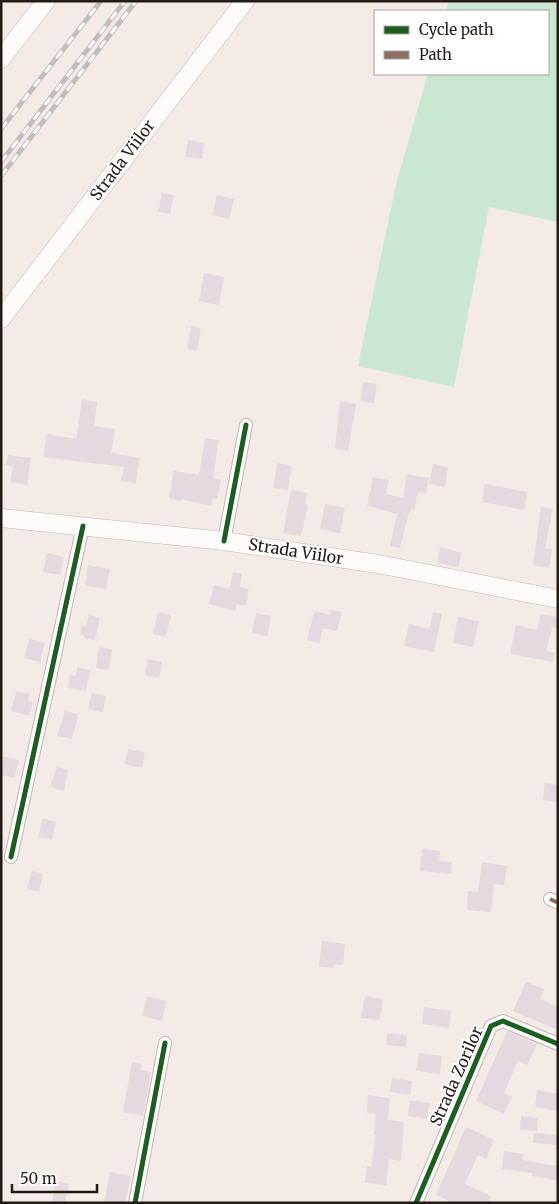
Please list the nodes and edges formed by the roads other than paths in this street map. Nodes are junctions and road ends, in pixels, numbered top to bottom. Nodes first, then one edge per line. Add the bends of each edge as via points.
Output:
1 (46, 1) edge
2 (245, 1) edge
3 (1, 59) edge
4 (1, 319) edge
5 (246, 425) dead end
6 (1, 518) edge
7 (83, 526) junction
8 (224, 541) junction
9 (558, 599) edge
10 (11, 857) dead end
11 (165, 1043) dead end
12 (558, 1044) edge
13 (135, 1203) edge
14 (416, 1203) edge

1 - 3 main road
2 - 4 main road, Strada Viilor
5 - 8 street
6 - 7 main road, Strada Viilor
7 - 8 main road, Strada Viilor
7 - 10 street
8 - 9 main road, Strada Viilor via 387,565
11 - 13 street
12 - 14 street, Strada Zorilor via 503,1021 491,1026

